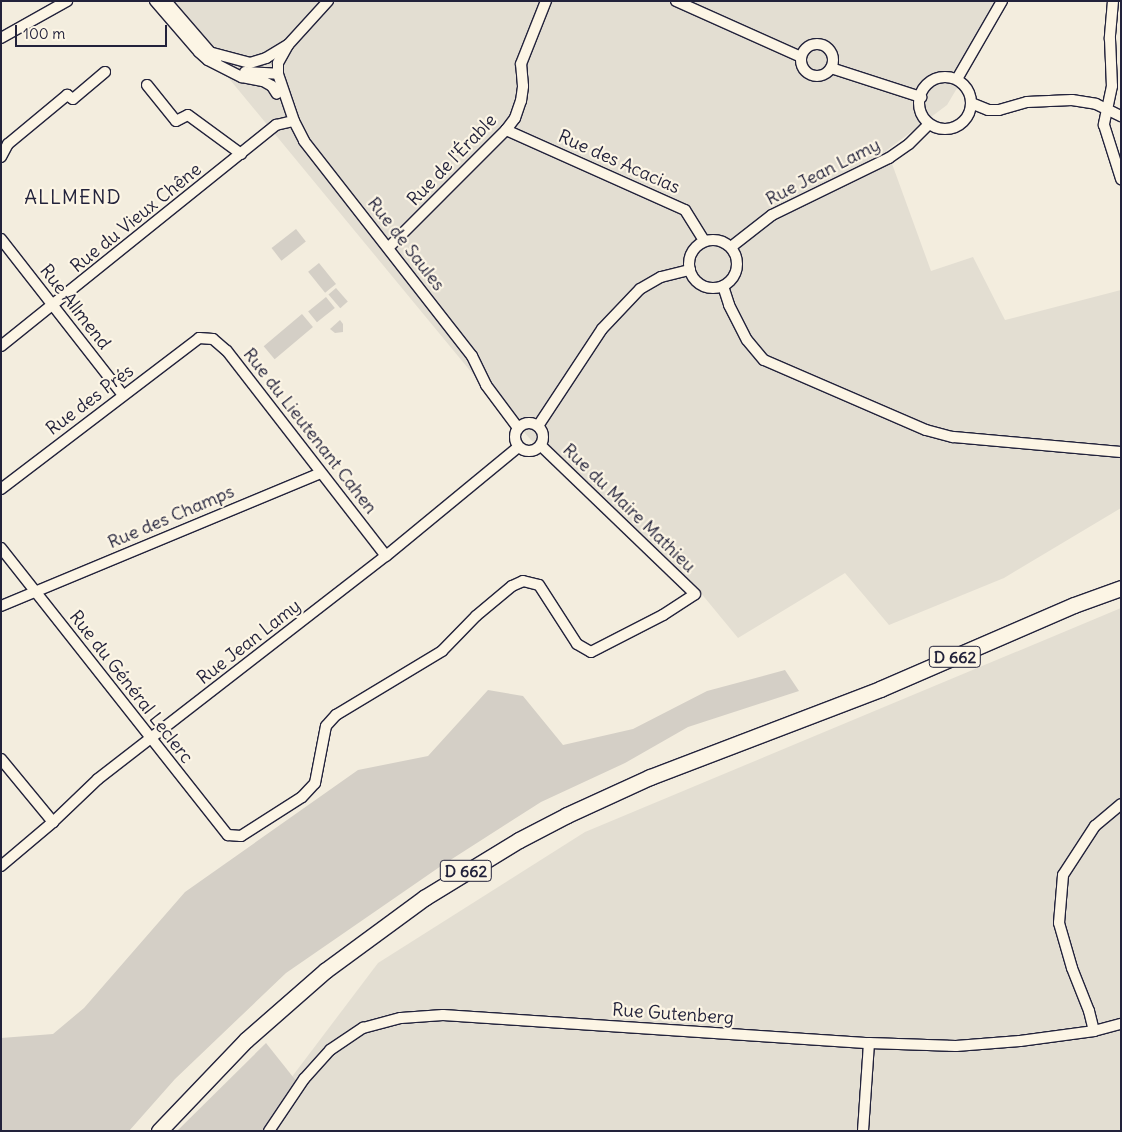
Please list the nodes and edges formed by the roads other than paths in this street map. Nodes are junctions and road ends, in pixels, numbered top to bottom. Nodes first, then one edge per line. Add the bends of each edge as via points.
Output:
1 (67, 1) edge
2 (155, 1) edge
3 (166, 1) edge
4 (328, 1) edge
5 (546, 1) edge
6 (676, 1) edge
7 (1002, 1) edge
8 (1113, 1) edge
9 (1, 38) edge
10 (288, 45) junction
11 (208, 51) junction
12 (801, 57) junction
13 (262, 59) junction
14 (831, 68) junction
15 (105, 72) dead end
16 (278, 74) junction
17 (957, 79) junction
18 (147, 85) dead end
19 (277, 94) dead end
20 (921, 97) junction
21 (971, 103) junction
22 (1107, 108) junction
23 (1121, 116) edge
24 (294, 121) junction
25 (929, 124) junction
26 (506, 130) junction
27 (241, 154) junction
28 (1, 157) edge
29 (1121, 179) edge
30 (1, 239) edge
31 (704, 241) junction
32 (389, 247) junction
33 (731, 247) junction
34 (690, 270) junction
35 (724, 286) junction
36 (54, 305) junction
37 (199, 338) joint
38 (1, 346) edge
39 (123, 395) junction
40 (538, 426) junction
41 (518, 428) junction
42 (541, 446) junction
43 (518, 447) junction
44 (1121, 452) edge
45 (320, 473) junction
46 (1, 489) edge
47 (1, 548) edge
48 (386, 556) junction
49 (1121, 588) edge
50 (35, 592) junction
51 (1, 606) edge
52 (151, 739) junction
53 (1, 759) edge
54 (1121, 804) edge
55 (53, 822) junction
56 (241, 836) joint
57 (1, 866) edge
58 (1121, 1024) edge
59 (1094, 1031) junction
60 (869, 1043) junction
61 (159, 1131) edge
62 (269, 1131) edge
63 (863, 1131) edge

1 - 9 street
2 - 19 street via 208,60 242,77 262,81 272,86
3 - 11 street
4 - 10 street
5 - 26 street, Rue de l'Érable via 521,64 521,101
6 - 12 street
7 - 17 street
8 - 22 street via 1110,39 1112,86
10 - 13 street
10 - 16 street via 278,63
11 - 13 street via 243,62
11 - 16 street via 221,64 240,71
12 - 14 street via 804,70 811,76 825,74
12 - 14 street via 810,46 824,46 833,58
13 - 16 street
14 - 20 street
15 - 28 street via 73,99 67,95 8,144
16 - 24 street, Rue de Saules
17 - 20 street via 936,79 929,83
17 - 21 street via 966,87
18 - 27 street via 176,120 188,115
20 - 25 street via 920,109
21 - 22 street via 988,110 999,110 1027,102 1072,100
21 - 25 street via 966,118 954,128 944,129
22 - 23 street
22 - 29 street via 1104,125
24 - 27 street, Rue du Vieux Chêne via 276,125
24 - 32 street, Rue de Saules via 304,141
25 - 33 street, Rue Jean Lamy via 889,158 772,214
26 - 31 street, Rue des Acacias via 685,210
26 - 32 street, Rue de l'Érable
27 - 36 street, Rue du Vieux Chêne
30 - 36 street, Rue Allmend
31 - 33 street via 716,240
31 - 34 street via 692,252
32 - 41 street, Rue de Saules via 472,356 486,385
33 - 35 street via 738,261 737,270
34 - 35 street via 703,286
34 - 40 street via 661,277 640,290 602,329
35 - 44 street via 729,305 746,340 764,360 926,430 953,438
36 - 38 street, Rue du Vieux Chêne
36 - 39 street, Rue Allmend
37 - 39 street, Rue des Prés
37 - 45 street, Rue du Lieutenant Cahen via 214,339 227,351
39 - 46 street, Rue des Prés
40 - 41 street via 530,423
40 - 42 street via 542,431
41 - 43 street via 515,441
42 - 43 street via 534,451
42 - 56 street, Rue du Maire Mathieu via 695,594 663,615 591,652 577,644 538,586 523,580 476,616 442,651 336,715 326,726 314,783 302,797
43 - 48 street, Rue Jean Lamy
45 - 48 street, Rue du Lieutenant Cahen
45 - 50 street, Rue des Champs
47 - 50 street, Rue du Général Leclerc
48 - 52 street, Rue Jean Lamy
49 - 61 main road, D 662 via 1074,605 880,690 650,777 567,814 519,840 424,898 326,970 246,1040
50 - 51 street, Rue des Champs
50 - 52 street, Rue du Général Leclerc
52 - 55 street, Rue Jean Lamy via 98,779
52 - 56 street, Rue du Général Leclerc via 228,835
53 - 55 street
54 - 59 street via 1095,826 1064,875 1060,923
55 - 57 street, Rue Jean Lamy
58 - 59 street, Rue Gutenberg
59 - 60 street, Rue Gutenberg via 956,1046
60 - 62 street, Rue Gutenberg via 443,1015 401,1018 363,1028 330,1050 304,1079
60 - 63 street

